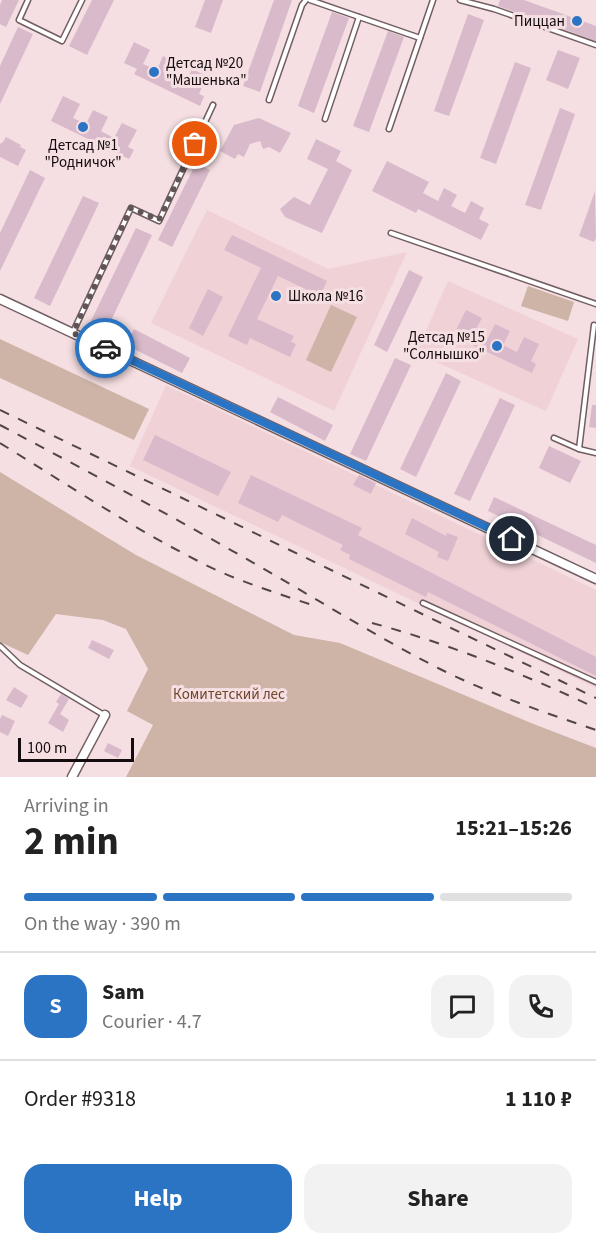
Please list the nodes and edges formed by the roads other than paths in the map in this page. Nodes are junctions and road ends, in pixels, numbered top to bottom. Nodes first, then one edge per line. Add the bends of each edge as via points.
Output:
1 (28, 0) edge
2 (82, 0) edge
3 (308, 0) edge
4 (433, 0) edge
5 (460, 0) edge
6 (359, 17) junction
7 (420, 38) junction
8 (596, 45) edge
9 (269, 100) dead end
10 (213, 105) dead end
11 (325, 119) dead end
12 (389, 129) dead end
13 (391, 233) dead end
14 (0, 299) edge
15 (596, 304) edge
16 (594, 326) dead end
17 (73, 333) junction
18 (554, 438) dead end
19 (579, 449) junction
20 (596, 453) edge
21 (596, 579) edge
22 (423, 603) dead end
23 (0, 646) edge
24 (596, 682) edge
25 (105, 716) joint
26 (72, 777) edge

1 - 2 lane via 19,20 62,41
3 - 6 lane
3 - 9 lane via 302,4
4 - 7 lane
5 - 8 lane
6 - 7 lane
6 - 11 lane
7 - 12 lane
10 - 17 lane via 159,220 131,208
13 - 15 lane
14 - 17 street
16 - 19 lane
17 - 21 street
18 - 19 lane
19 - 20 lane
22 - 24 lane
23 - 25 lane via 21,665
25 - 26 street

